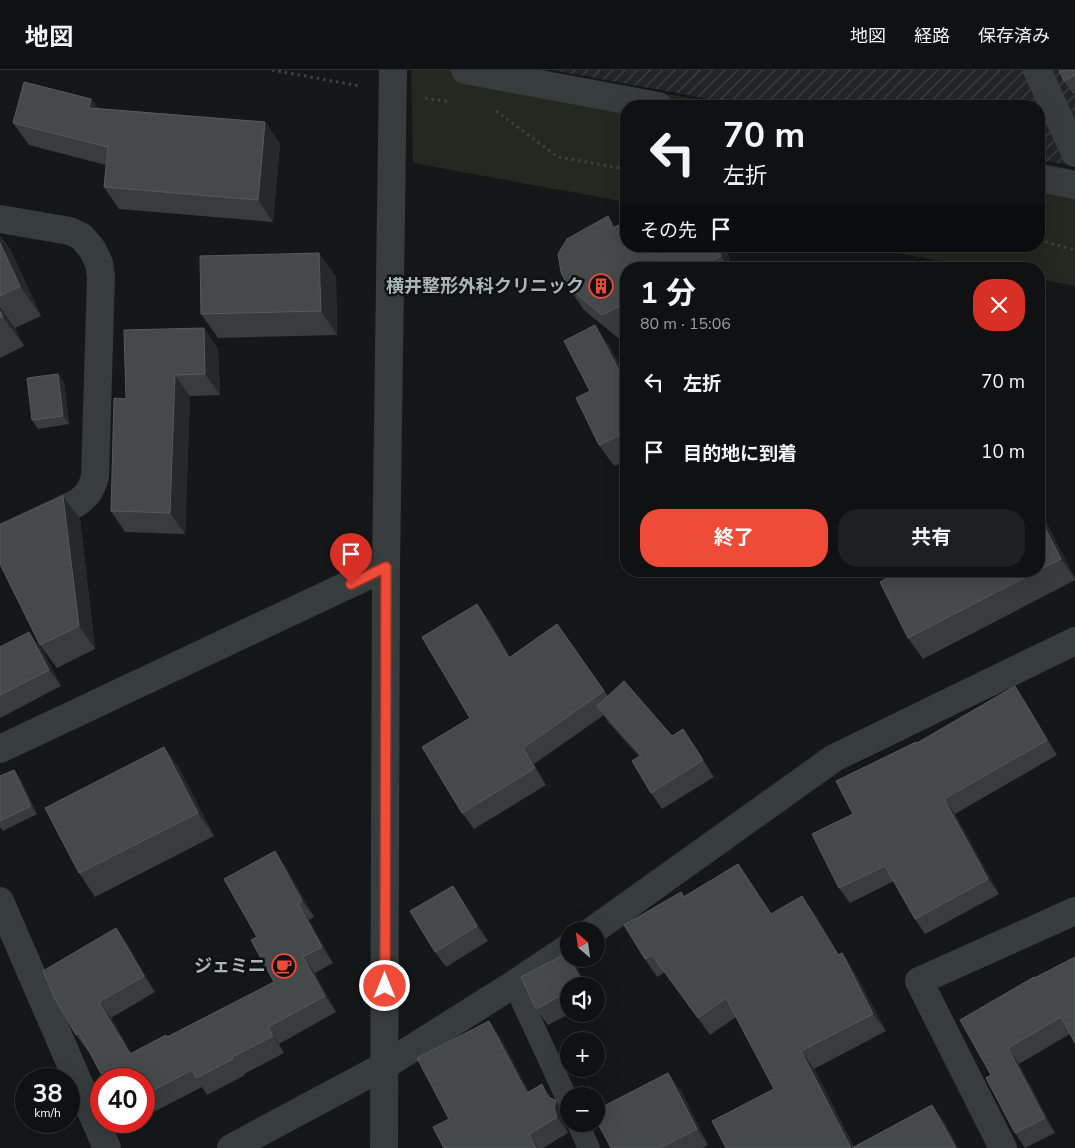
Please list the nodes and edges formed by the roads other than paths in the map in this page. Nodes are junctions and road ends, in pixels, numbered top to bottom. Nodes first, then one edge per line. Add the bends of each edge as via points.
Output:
1 (465, 70) edge
2 (1037, 70) edge
3 (392, 81) edge
4 (626, 100) edge
5 (1075, 152) edge
6 (1045, 179) edge
7 (1075, 184) edge
8 (0, 219) edge
9 (0, 539) edge
10 (386, 567) junction
11 (1075, 641) edge
12 (0, 749) edge
13 (0, 901) edge
14 (1075, 911) edge
15 (605, 922) edge
16 (560, 953) edge
17 (514, 984) junction
18 (384, 1066) junction
19 (562, 1087) edge
20 (582, 1132) edge
21 (107, 1148) edge
22 (231, 1148) edge
23 (384, 1148) edge
24 (589, 1148) edge
25 (1003, 1148) edge

1 - 4 street
2 - 5 street
3 - 10 street
6 - 7 street
8 - 9 street via 70,231 82,237 99,262 101,277 95,477 91,489 77,503
10 - 12 street
10 - 18 street
11 - 15 street via 834,758
13 - 21 street
14 - 25 street via 919,982
16 - 17 street
17 - 18 street
17 - 19 lane
18 - 22 street
18 - 23 street
20 - 24 lane

